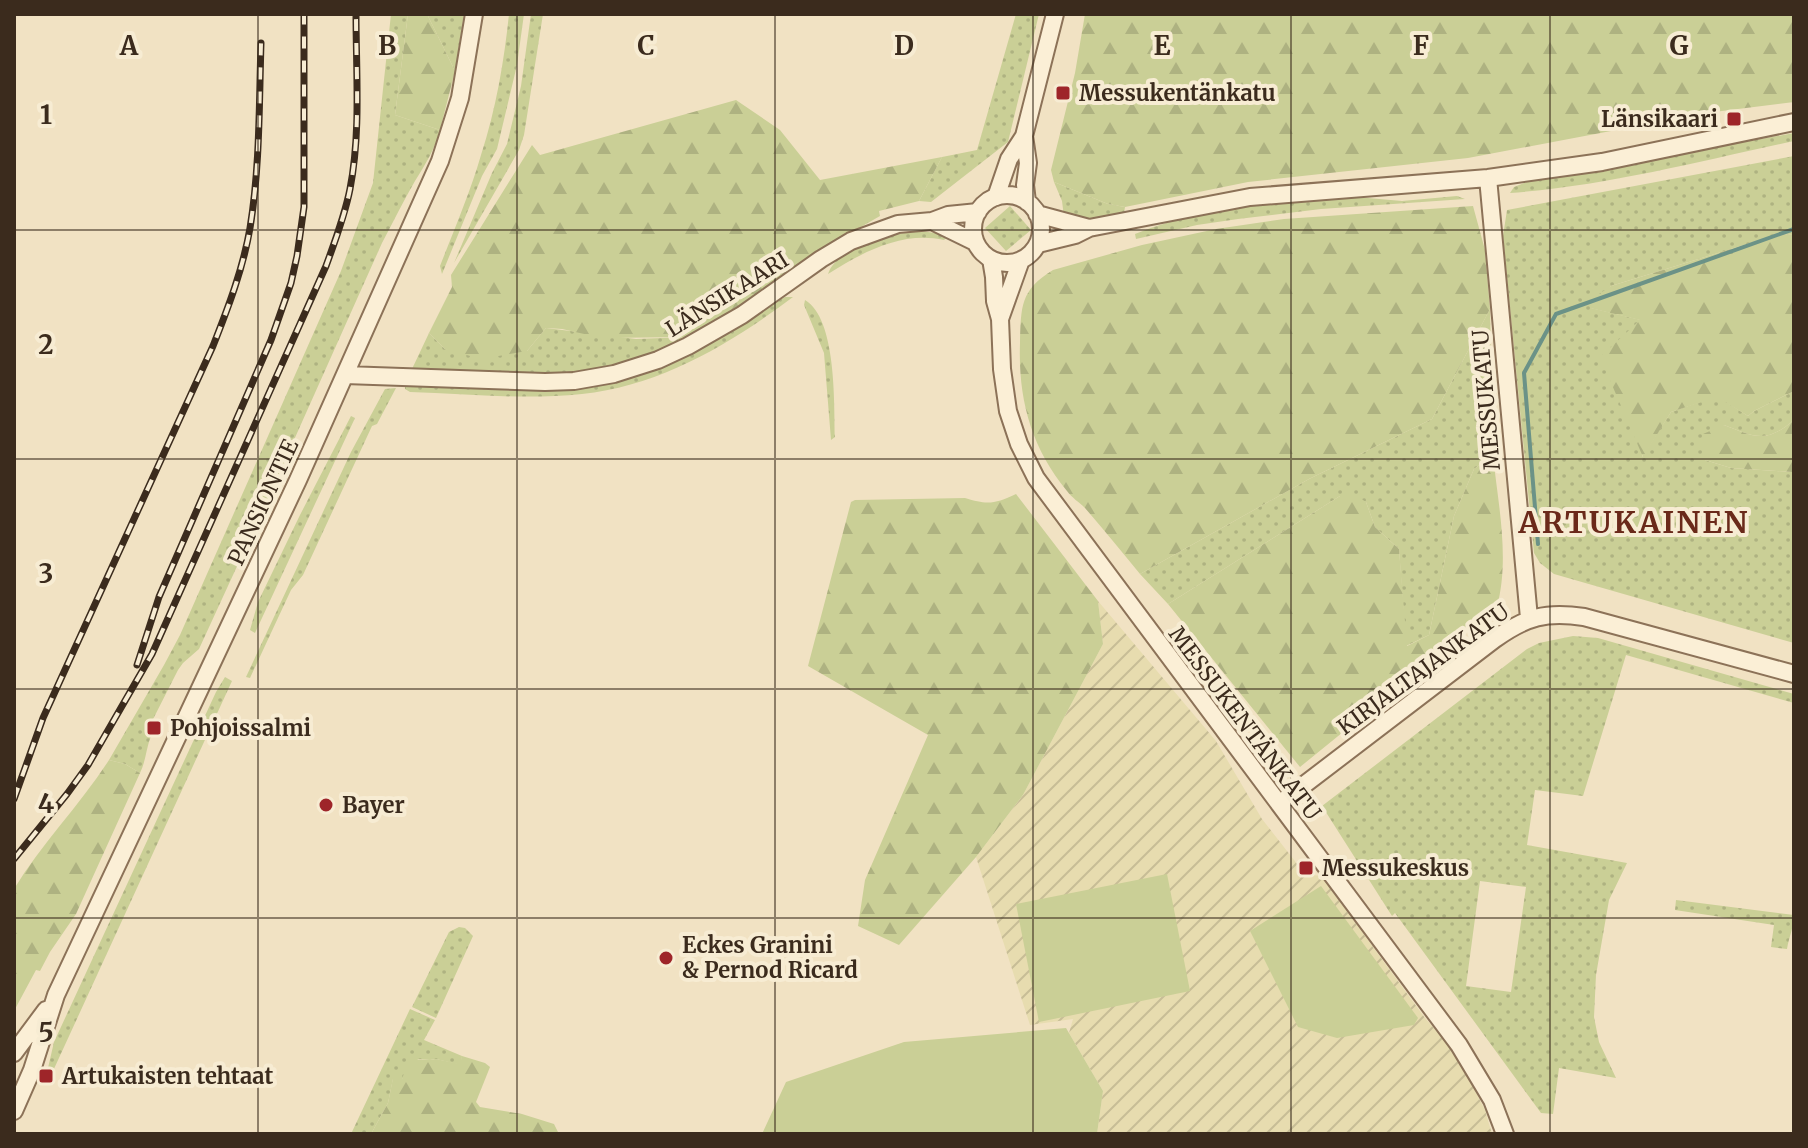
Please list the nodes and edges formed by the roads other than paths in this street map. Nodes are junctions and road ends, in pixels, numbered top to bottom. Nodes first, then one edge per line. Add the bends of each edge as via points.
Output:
1 (474, 14) edge
2 (1055, 14) edge
3 (1794, 122) edge
4 (1024, 136) junction
5 (1488, 178) junction
6 (996, 197) junction
7 (1032, 208) junction
8 (978, 212) junction
9 (932, 221) junction
10 (1089, 228) junction
11 (975, 242) junction
12 (1038, 244) junction
13 (991, 259) junction
14 (1021, 260) junction
15 (1000, 319) junction
16 (345, 375) junction
17 (1529, 618) junction
18 (1794, 674) edge
19 (1279, 804) junction
20 (56, 995) junction
21 (14, 1053) edge
22 (14, 1111) edge
23 (1505, 1134) edge

1 - 16 street, PANSIONTIE via 460,98 445,147
2 - 4 street
3 - 5 street via 1602,162
4 - 6 street via 1009,159
4 - 7 street via 1025,185
5 - 10 street via 1250,197
5 - 17 street, MESSUKATU
6 - 7 street via 1009,195
6 - 8 street
7 - 10 street
7 - 12 street via 1041,227
8 - 9 street, LÄNSIKAARI
8 - 11 street
9 - 11 street
9 - 16 street, LÄNSIKAARI via 893,225 851,241 707,336 625,371 545,382
10 - 12 street
11 - 13 street
12 - 14 street
13 - 14 street
13 - 15 street, MESSUKENTÄNKATU
14 - 15 street, MESSUKENTÄNKATU
15 - 19 street, MESSUKENTÄNKATU via 1008,411 1036,478
16 - 20 street, PANSIONTIE
17 - 18 street, KIRJALTAJANKATU via 1556,614 1613,623
17 - 19 street, KIRJALTAJANKATU
19 - 23 street, MESSUKENTÄNKATU via 1459,1045 1492,1100
20 - 21 street, PANSIONTIE
20 - 22 street, PANSIONTIE

